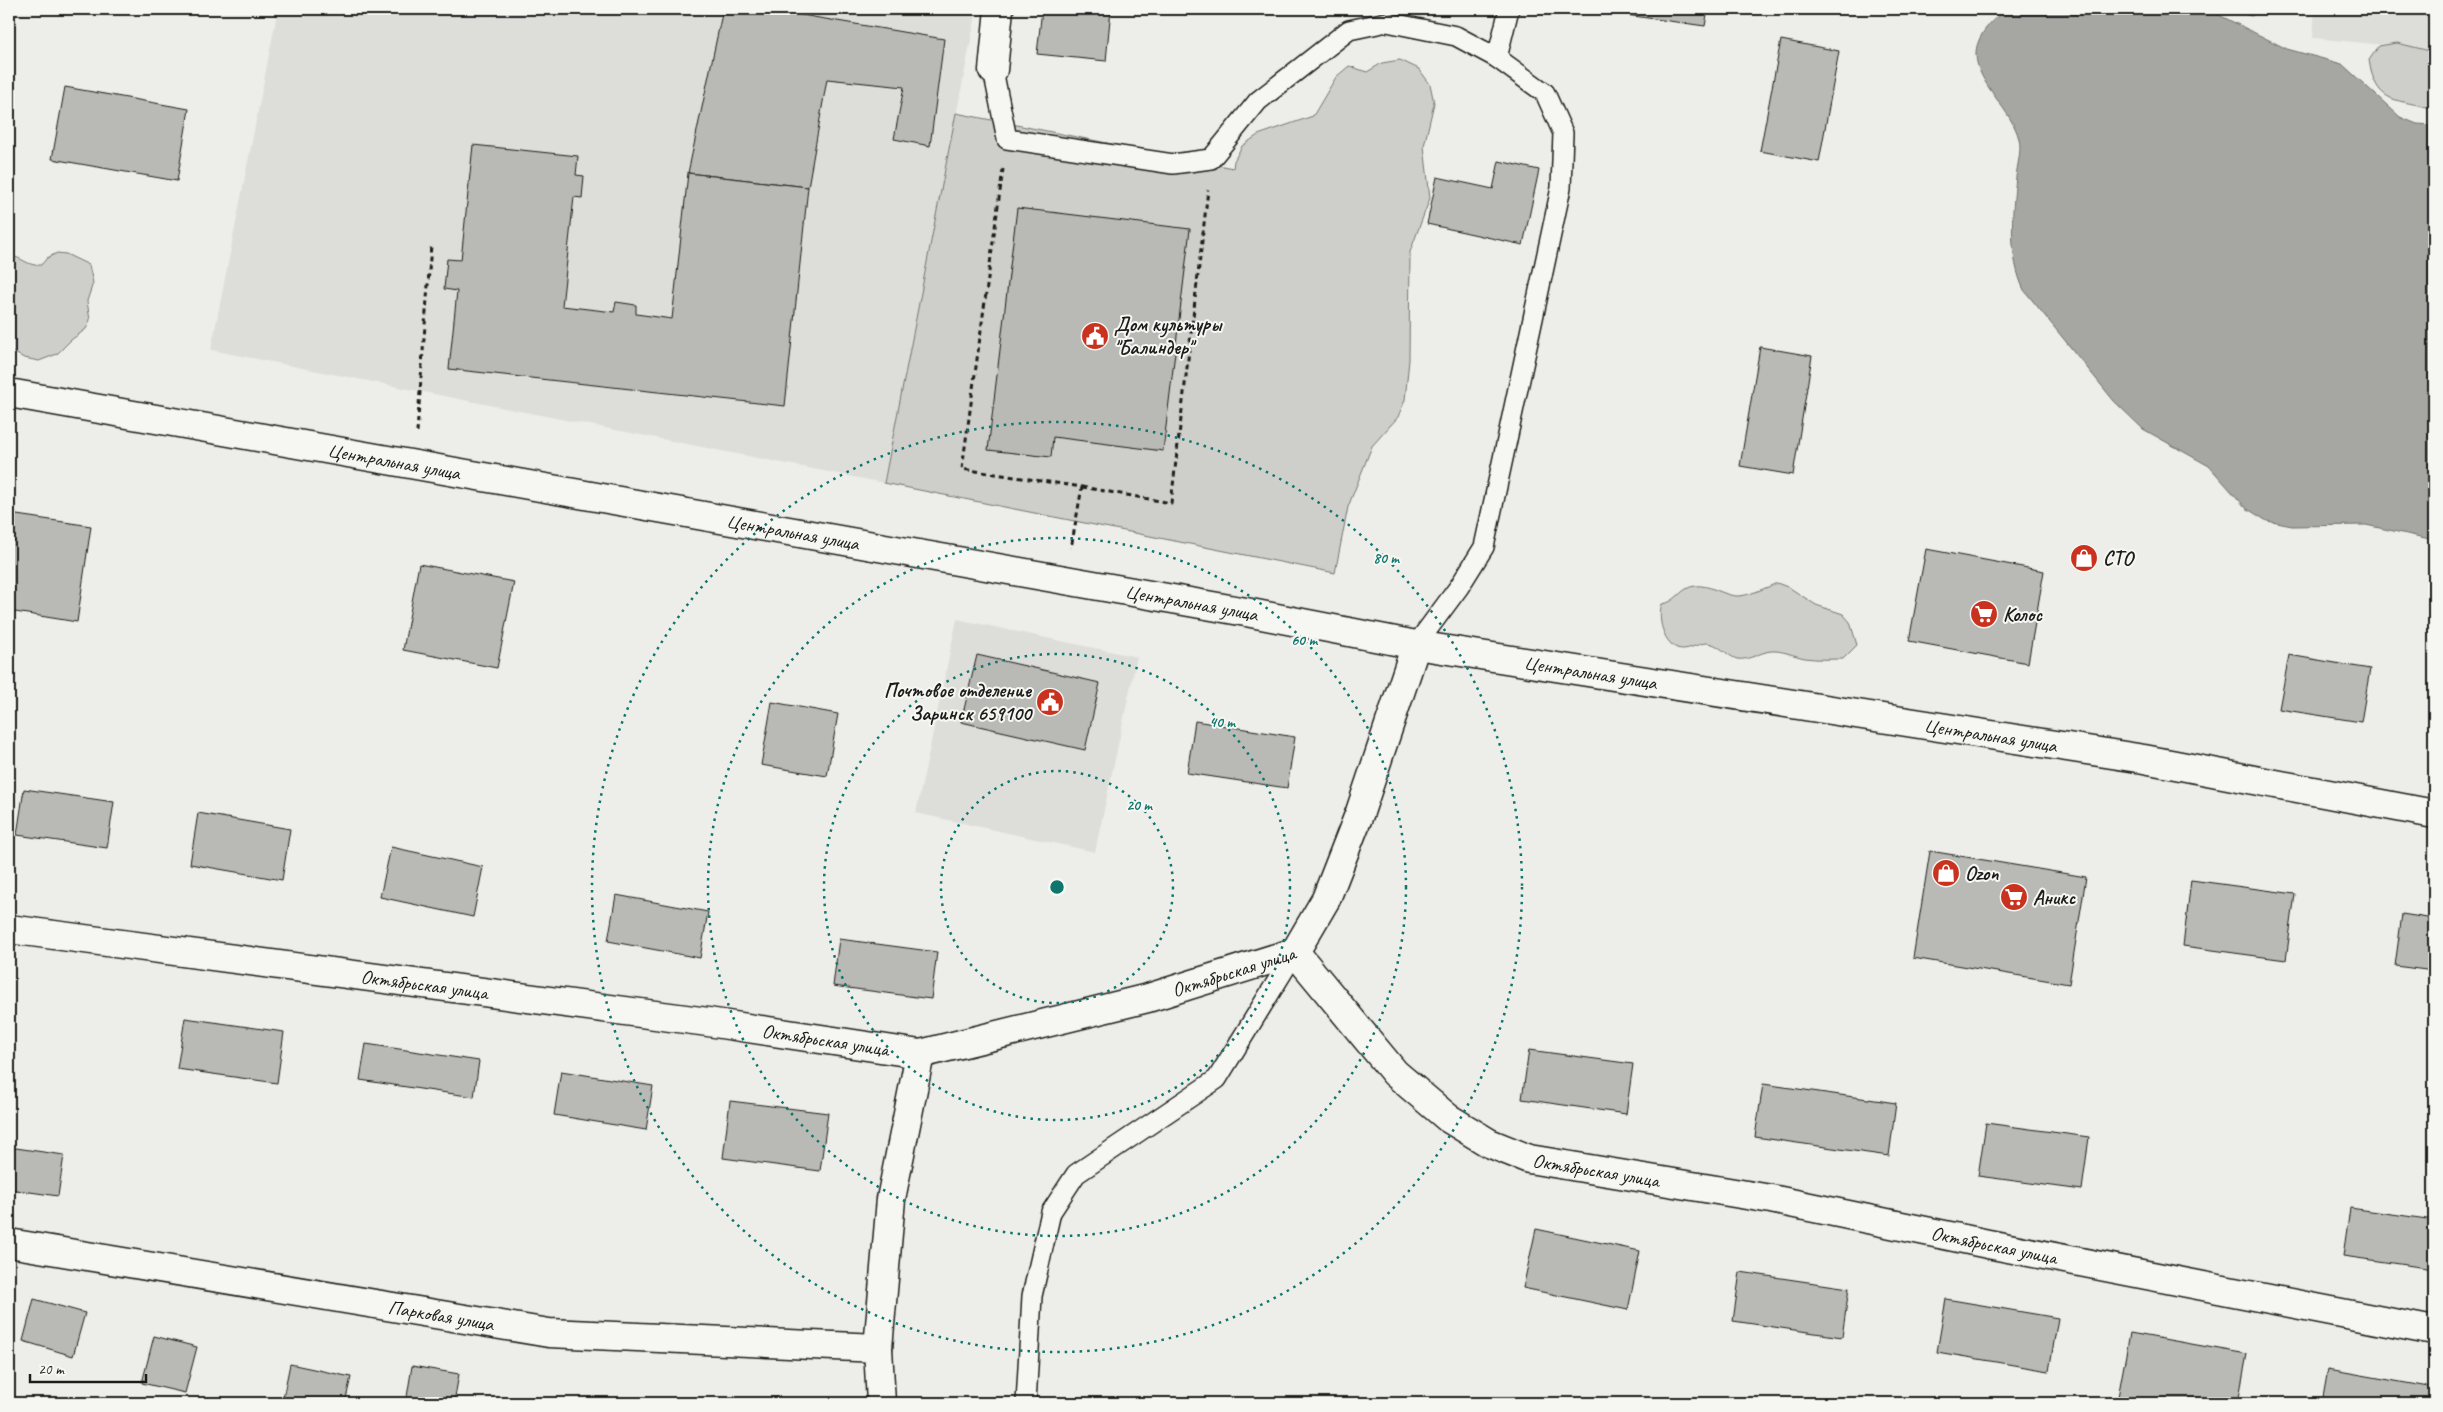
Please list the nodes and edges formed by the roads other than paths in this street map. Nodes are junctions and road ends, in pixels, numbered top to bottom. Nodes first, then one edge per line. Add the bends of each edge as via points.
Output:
1 (999, 9) edge
2 (1509, 9) edge
3 (1498, 58) junction
4 (993, 70) joint
5 (9, 393) edge
6 (1416, 644) junction
7 (2434, 814) edge
8 (9, 929) edge
9 (1295, 952) junction
10 (920, 1054) junction
11 (9, 1243) edge
12 (2434, 1331) edge
13 (878, 1348) junction
14 (881, 1403) edge
15 (1026, 1403) edge

1 - 4 street
2 - 3 lane
3 - 4 lane via 1456,36 1388,22 1348,30 1258,101 1211,159 1173,164 1007,139
3 - 6 lane via 1545,94 1563,133 1561,188 1484,547
5 - 6 street, Центральная улица
6 - 7 street, Центральная улица via 2144,759
6 - 9 street via 1333,882
8 - 10 street, Октябрьская улица via 708,1022
9 - 10 street, Октябрьская улица via 1148,998
9 - 12 street, Октябрьская улица via 1395,1073 1448,1118 1489,1143 1529,1159 1771,1199
9 - 15 lane via 1217,1079 1076,1174 1052,1212 1032,1296
10 - 13 street via 891,1199
11 - 13 street, Парковая улица via 550,1333
13 - 14 street

